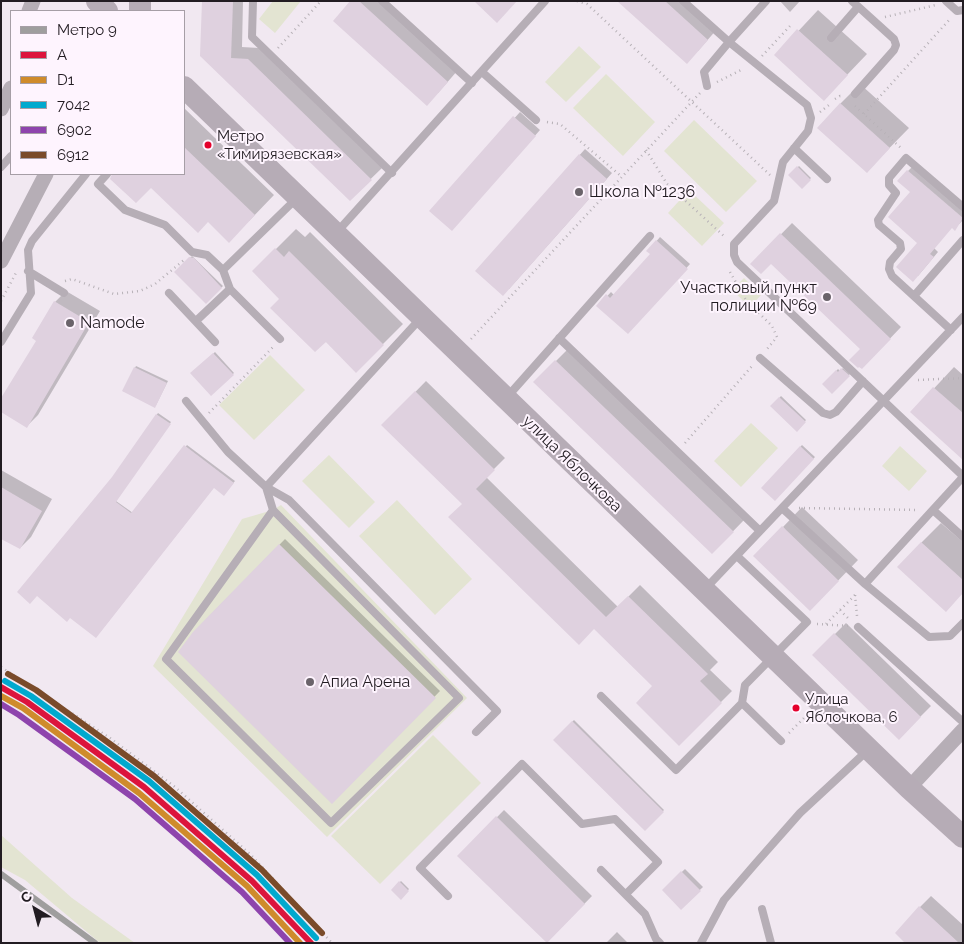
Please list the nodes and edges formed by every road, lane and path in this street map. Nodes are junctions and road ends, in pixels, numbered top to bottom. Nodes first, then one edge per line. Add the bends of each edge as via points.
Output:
1 (96, 1) edge
2 (253, 1) edge
3 (321, 1) edge
4 (382, 1) edge
5 (545, 1) edge
6 (576, 1) edge
7 (683, 1) edge
8 (766, 1) edge
9 (852, 1) edge
10 (946, 2) edge
11 (858, 7) junction
12 (106, 10) edge
13 (960, 10) edge
14 (872, 20) junction
15 (790, 26) dead end
16 (831, 38) dead end
17 (729, 42) junction
18 (271, 56) junction
19 (756, 63) junction
20 (482, 72) junction
21 (472, 83) junction
22 (707, 86) junction
23 (185, 88) edge
24 (10, 90) edge
25 (855, 94) joint
26 (693, 101) junction
27 (1, 109) edge
28 (864, 114) junction
29 (536, 120) joint
30 (794, 148) junction
31 (646, 150) junction
32 (10, 157) edge
33 (906, 158) junction
34 (1, 167) edge
35 (392, 173) junction
36 (45, 175) edge
37 (85, 175) edge
38 (106, 175) edge
39 (621, 176) junction
40 (827, 179) dead end
41 (778, 183) junction
42 (298, 197) junction
43 (963, 207) edge
44 (335, 234) junction
45 (650, 236) dead end
46 (963, 240) edge
47 (734, 244) junction
48 (28, 250) junction
49 (192, 252) junction
50 (1, 262) edge
51 (737, 262) junction
52 (223, 270) junction
53 (28, 271) junction
54 (230, 288) junction
55 (61, 291) joint
56 (169, 293) dead end
57 (914, 296) junction
58 (1, 301) edge
59 (421, 317) junction
60 (963, 318) edge
61 (196, 322) junction
62 (951, 330) junction
63 (559, 338) junction
64 (280, 339) joint
65 (471, 339) dead end
66 (1, 342) edge
67 (215, 342) dead end
68 (760, 358) junction
69 (963, 378) edge
70 (863, 381) junction
71 (904, 381) junction
72 (505, 399) junction
73 (186, 401) dead end
74 (884, 401) junction
75 (218, 404) dead end
76 (677, 452) junction
77 (963, 477) edge
78 (266, 487) junction
79 (782, 508) junction
80 (273, 510) junction
81 (933, 510) junction
82 (760, 531) junction
83 (963, 537) edge
84 (737, 556) junction
85 (865, 584) junction
86 (704, 590) junction
87 (856, 595) junction
88 (807, 622) junction
89 (963, 623) edge
90 (826, 625) junction
91 (858, 627) junction
92 (773, 657) junction
93 (1, 668) edge
94 (601, 696) dead end
95 (820, 702) junction
96 (742, 703) junction
97 (963, 722) edge
98 (963, 730) edge
99 (476, 732) dead end
100 (781, 741) joint
101 (868, 749) junction
102 (909, 788) junction
103 (963, 837) edge
104 (601, 870) dead end
105 (626, 894) junction
106 (448, 896) dead end
107 (762, 909) dead end
108 (332, 943) edge
109 (660, 943) edge
110 (702, 943) edge
111 (771, 943) edge

1 - 12 street
2 - 18 lane via 252,37
3 - 18 path
4 - 21 lane
5 - 20 lane
6 - 26 path via 587,4
7 - 17 lane
8 - 17 lane
9 - 11 lane
10 - 13 lane
10 - 14 path
11 - 14 lane
11 - 16 lane
13 - 28 path
14 - 25 lane via 896,44
15 - 19 path
17 - 19 lane
17 - 22 lane via 704,72
18 - 35 lane
19 - 22 path
19 - 30 lane via 807,105 811,118 808,131
20 - 21 lane
20 - 29 lane
21 - 35 lane
22 - 26 path
23 - 42 street, улица Яблочкова
24 - 27 street
25 - 28 path via 854,104
26 - 31 path
26 - 41 path
28 - 33 path via 904,150
29 - 39 path via 560,124
30 - 40 lane
30 - 41 lane via 783,162
31 - 39 path
31 - 47 path via 667,184
32 - 34 lane
33 - 43 lane
33 - 57 lane via 889,178 889,185 896,193 878,220 879,225 900,243 901,249 890,262 892,276
35 - 44 lane
36 - 50 street
37 - 48 lane via 38,231
38 - 49 lane via 98,184 125,210 165,225
39 - 65 path
41 - 47 lane via 774,201
42 - 44 street, улица Яблочкова
42 - 52 lane
44 - 59 street, улица Яблочкова
45 - 63 lane
46 - 57 lane
47 - 51 lane
48 - 53 lane
48 - 58 path
49 - 52 lane via 206,255
49 - 55 path via 155,284 140,291 114,294 72,279 65,281
51 - 68 path via 729,272 746,300 772,326 776,337
51 - 70 lane
52 - 54 lane
53 - 55 lane
53 - 66 lane via 31,293
54 - 61 lane
54 - 64 lane
56 - 61 lane
57 - 62 lane
59 - 72 street, улица Яблочкова
59 - 78 lane
60 - 62 lane
61 - 67 lane
62 - 71 lane
63 - 72 lane
63 - 76 lane
64 - 75 path
68 - 70 lane via 823,413 830,415
68 - 76 path
69 - 71 path
70 - 74 lane
71 - 74 lane
72 - 86 street, улица Яблочкова
73 - 78 lane via 228,452
74 - 77 lane
74 - 79 lane
76 - 82 lane
77 - 81 lane
78 - 80 lane
78 - 99 lane via 289,500 496,711
79 - 81 path
79 - 82 lane
79 - 85 lane
80 - 80 lane via 166,659 331,823 459,698
81 - 83 lane
81 - 85 lane
82 - 84 lane
84 - 86 lane
84 - 88 lane
85 - 87 path
85 - 89 lane via 929,637 950,636
86 - 92 street, улица Яблочкова
87 - 90 path
87 - 91 path
88 - 90 path
88 - 92 lane
90 - 91 path
91 - 97 lane
92 - 95 street, улица Яблочкова
92 - 96 lane via 745,685
93 - 108 path via 110,738 175,787 251,855
94 - 96 lane via 676,770
95 - 100 path
95 - 101 street, улица Яблочкова
96 - 100 lane
98 - 102 street
101 - 102 street, улица Яблочкова
101 - 110 lane via 800,813 754,864 724,900
102 - 103 street, улица Яблочкова
104 - 105 lane
105 - 106 lane via 658,862 615,819 582,824 522,764 420,868
105 - 109 lane via 645,914
107 - 111 lane

